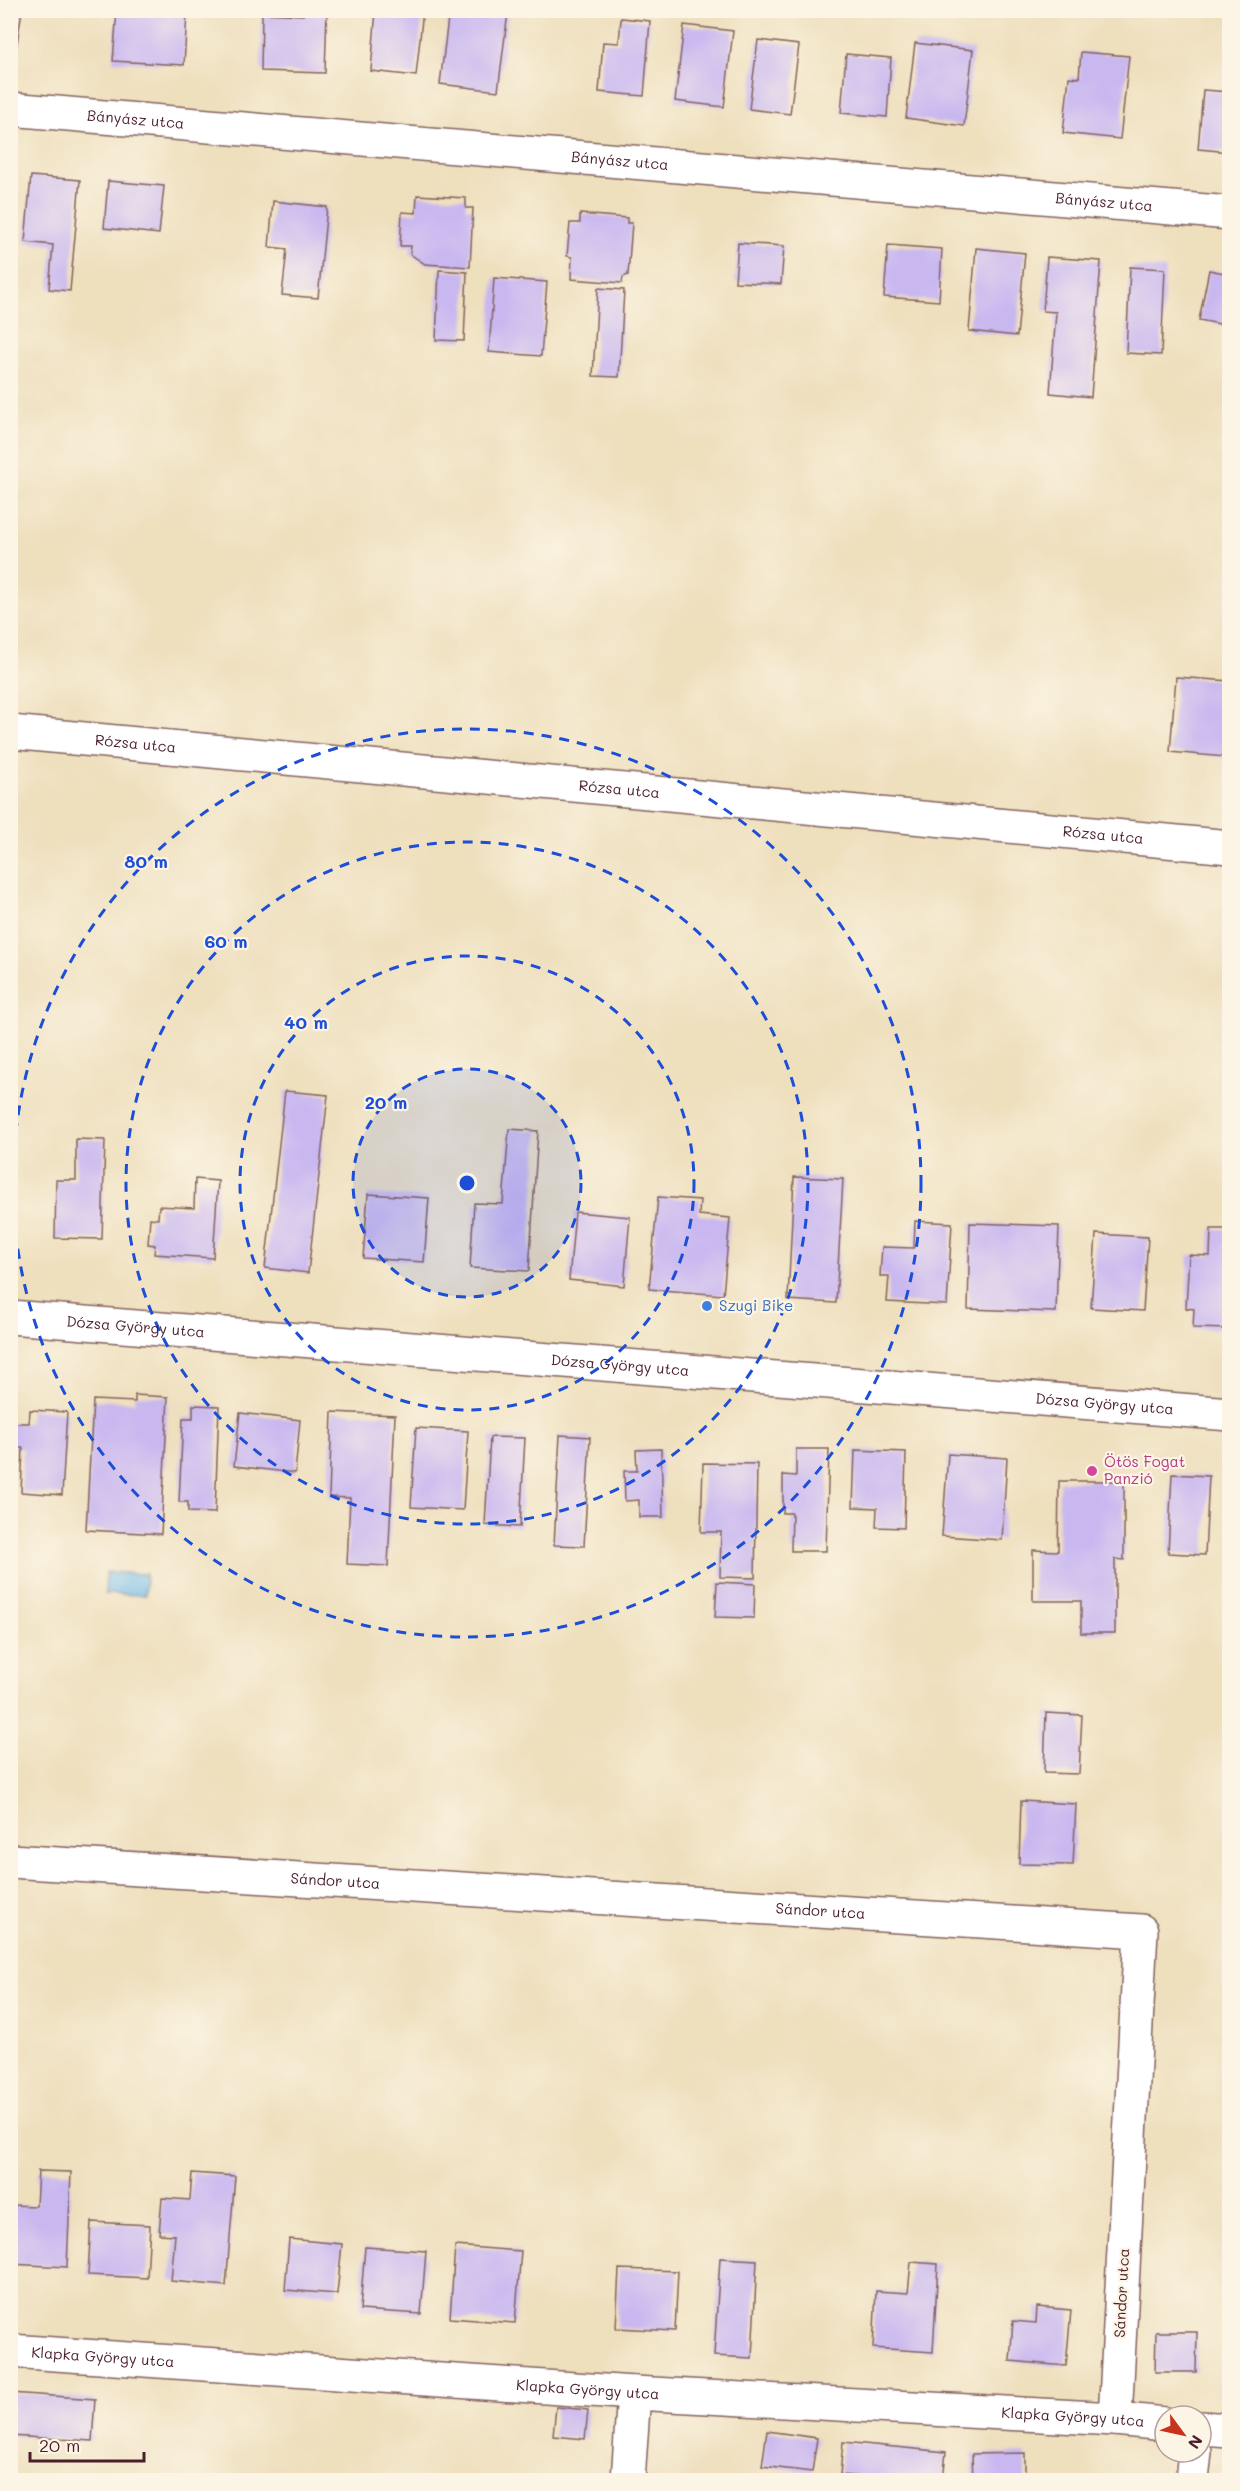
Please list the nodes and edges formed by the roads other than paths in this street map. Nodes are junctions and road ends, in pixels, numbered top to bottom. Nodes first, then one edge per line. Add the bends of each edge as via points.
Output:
1 (10, 110) edge
2 (1230, 213) edge
3 (10, 732) edge
4 (1230, 848) edge
5 (10, 1317) edge
6 (1230, 1414) edge
7 (10, 1861) edge
8 (10, 2351) edge
9 (634, 2393) junction
10 (1115, 2419) junction
11 (1153, 2423) edge
12 (1213, 2429) edge
13 (1230, 2430) edge
14 (1194, 2464) edge
15 (628, 2481) edge
16 (1192, 2481) edge

1 - 2 street, Bányász utca
3 - 4 street, Rózsa utca
5 - 6 street, Dózsa György utca
7 - 10 street, Sándor utca via 1141,1931
8 - 9 street, Klapka György utca
9 - 10 street, Klapka György utca
9 - 15 street
10 - 11 street, Klapka György utca
12 - 13 street
14 - 16 street

